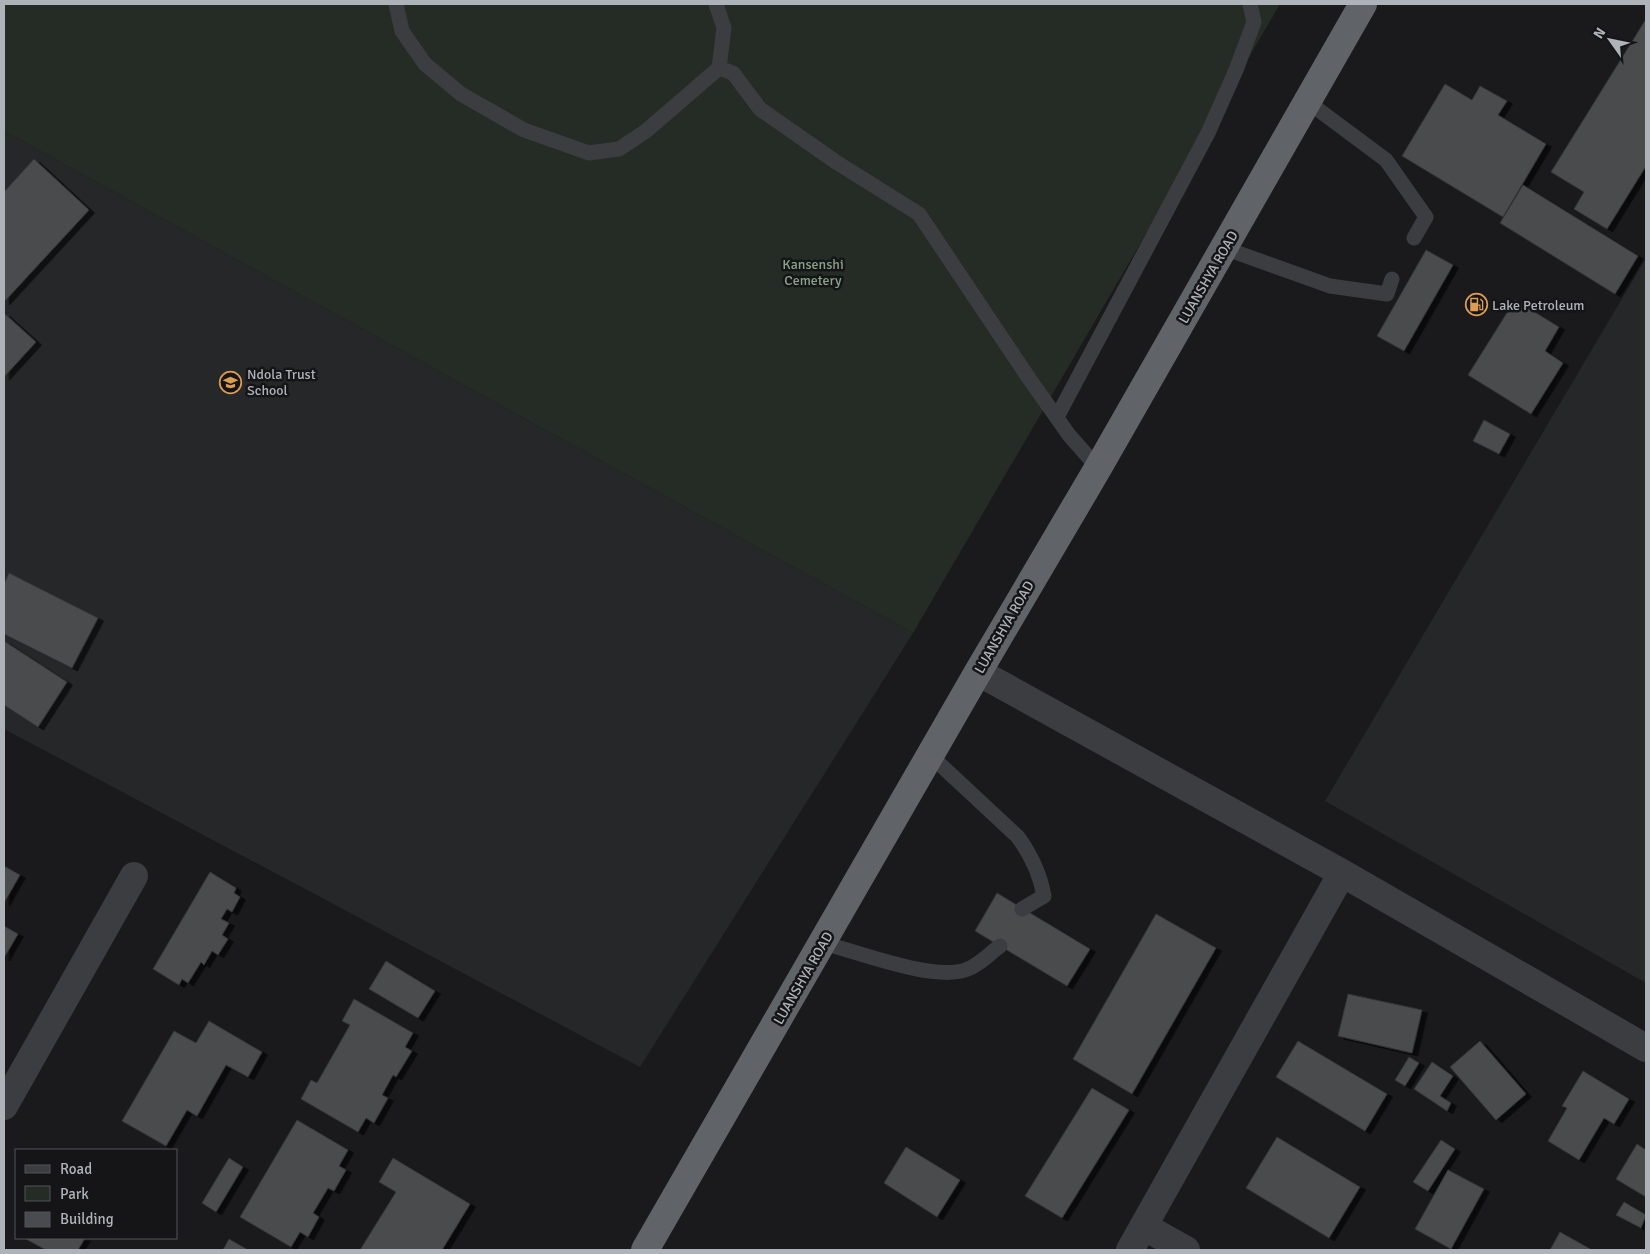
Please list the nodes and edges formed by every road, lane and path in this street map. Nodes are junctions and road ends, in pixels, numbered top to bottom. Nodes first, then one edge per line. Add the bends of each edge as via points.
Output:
1 (396, 4) edge
2 (716, 4) edge
3 (1250, 4) edge
4 (1363, 4) edge
5 (719, 68) junction
6 (1308, 102) junction
7 (1414, 238) dead end
8 (1224, 248) junction
9 (1392, 279) dead end
10 (1056, 417) junction
11 (1098, 468) junction
12 (978, 672) junction
13 (930, 755) junction
14 (1342, 873) junction
15 (134, 876) dead end
16 (1022, 909) dead end
17 (823, 943) junction
18 (1000, 946) dead end
19 (1646, 1048) edge
20 (6, 1096) edge
21 (1145, 1227) junction
22 (645, 1250) edge
23 (1130, 1250) edge
24 (1186, 1250) edge

1 - 5 lane via 402,31 424,64 461,94 524,130 589,153 619,149 646,131
2 - 5 lane via 724,28
3 - 10 lane via 1254,22 1208,133
4 - 6 highway, LUANSHYA ROAD
5 - 10 lane via 733,73 760,109 919,214
6 - 7 lane via 1386,160 1426,217
6 - 8 highway, LUANSHYA ROAD
8 - 9 lane via 1330,286 1387,294
8 - 11 highway, LUANSHYA ROAD
10 - 11 lane
11 - 12 highway, LUANSHYA ROAD
12 - 13 highway, LUANSHYA ROAD
12 - 14 street
13 - 16 lane via 1018,837 1027,850 1041,879 1044,896
13 - 17 highway, LUANSHYA ROAD
14 - 19 street
14 - 21 street
15 - 20 street
17 - 18 lane via 925,971 951,972 967,970
17 - 22 highway, LUANSHYA ROAD
21 - 23 street
21 - 24 street

